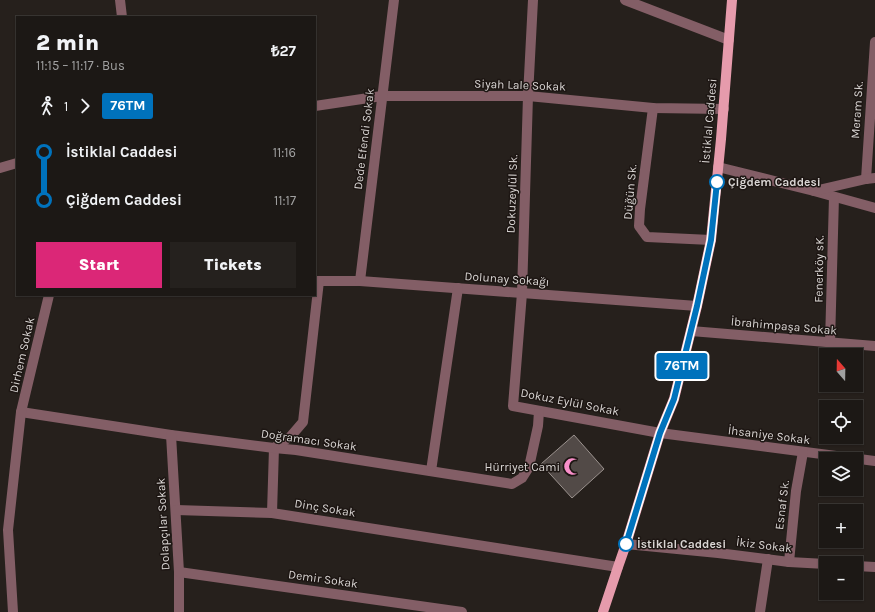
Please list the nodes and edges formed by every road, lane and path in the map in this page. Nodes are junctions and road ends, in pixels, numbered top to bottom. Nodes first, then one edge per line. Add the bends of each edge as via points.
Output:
1 (120, 0) edge
2 (394, 0) edge
3 (533, 0) edge
4 (625, 0) edge
5 (732, 0) edge
6 (122, 16) edge
7 (729, 40) junction
8 (875, 43) edge
9 (382, 96) junction
10 (528, 96) junction
11 (316, 106) edge
12 (653, 108) junction
13 (724, 109) junction
14 (16, 163) edge
15 (0, 168) edge
16 (718, 168) junction
17 (871, 179) edge
18 (814, 191) junction
19 (834, 197) junction
20 (875, 208) edge
21 (711, 240) junction
22 (317, 281) edge
23 (360, 281) junction
24 (458, 288) junction
25 (316, 291) edge
26 (522, 293) junction
27 (49, 296) edge
28 (316, 296) edge
29 (697, 306) junction
30 (691, 331) junction
31 (830, 343) junction
32 (875, 346) edge
33 (539, 411) junction
34 (22, 412) junction
35 (660, 433) junction
36 (171, 435) junction
37 (274, 448) junction
38 (803, 452) junction
39 (875, 461) edge
40 (431, 471) junction
41 (176, 510) junction
42 (272, 513) junction
43 (4, 531) edge
44 (626, 544) junction
45 (768, 559) junction
46 (789, 562) junction
47 (819, 564) edge
48 (863, 566) edge
49 (618, 567) junction
50 (875, 567) edge
51 (179, 572) junction
52 (13, 612) edge
53 (179, 612) edge
54 (462, 612) edge
55 (603, 612) edge
56 (760, 612) edge

1 - 6 street
2 - 9 street, Dede Efendi Sokak
3 - 10 street
4 - 7 street
5 - 7 main road, İstiklal Caddesi
7 - 13 main road, İstiklal Caddesi
8 - 17 street, Meram Sk.
9 - 10 street, Siyah Lale Sokak
9 - 11 street, Siyah Lale Sokak
9 - 23 street, Dede Efendi Sokak
10 - 12 street, Siyah Lale Sokak
10 - 26 street, Dokuzeylül Sk.
12 - 13 street, Siyah Lale Sokak
12 - 21 street, Düğün Sk. via 639,226 647,237
13 - 16 main road, İstiklal Caddesi
14 - 15 street
16 - 18 street
16 - 21 main road, İstiklal Caddesi
17 - 18 street
18 - 19 street
19 - 20 street
19 - 31 street, Fenerköy sK.
21 - 29 main road, İstiklal Caddesi
22 - 23 street, Dolunay Sokağı
22 - 25 street
23 - 24 street, Dolunay Sokağı
24 - 26 street, Dolunay Sokağı
24 - 40 street
26 - 29 street, Dolunay Sokağı
26 - 33 street, Dokuz Eylül Sokak via 513,406
27 - 34 street, Dirhem Sokak
28 - 37 street via 303,422 291,436
29 - 30 main road, İstiklal Caddesi
30 - 31 street, İbrahimpaşa Sokak
30 - 35 main road, İstiklal Caddesi via 674,399
31 - 32 street, İbrahimpaşa Sokak
33 - 35 street, Dokuz Eylül Sokak
33 - 40 street, Doğramacı Sokak via 530,467 522,478 512,484
34 - 36 street, Doğramacı Sokak
34 - 43 street, Dirhem Sokak
35 - 38 street, İhsaniye Sokak
35 - 44 main road, İstiklal Caddesi
36 - 37 street, Doğramacı Sokak
36 - 41 street, Dolapçılar Sokak
37 - 40 street, Doğramacı Sokak
37 - 42 street
38 - 39 street, İhsaniye Sokak
38 - 46 street, Esnaf Sk. via 796,491
41 - 42 street, Dinç Sokak
41 - 51 street, Dolapçılar Sokak
42 - 49 street, Dinç Sokak
43 - 52 street, Dirhem Sokak
44 - 45 street, İkiz Sokak
44 - 49 main road, İstiklal Caddesi
45 - 46 street, İkiz Sokak
45 - 56 street
46 - 47 street, İkiz Sokak
48 - 50 street
49 - 55 main road, İstiklal Caddesi
51 - 53 street, Dolapçılar Sokak
51 - 54 street, Demir Sokak

